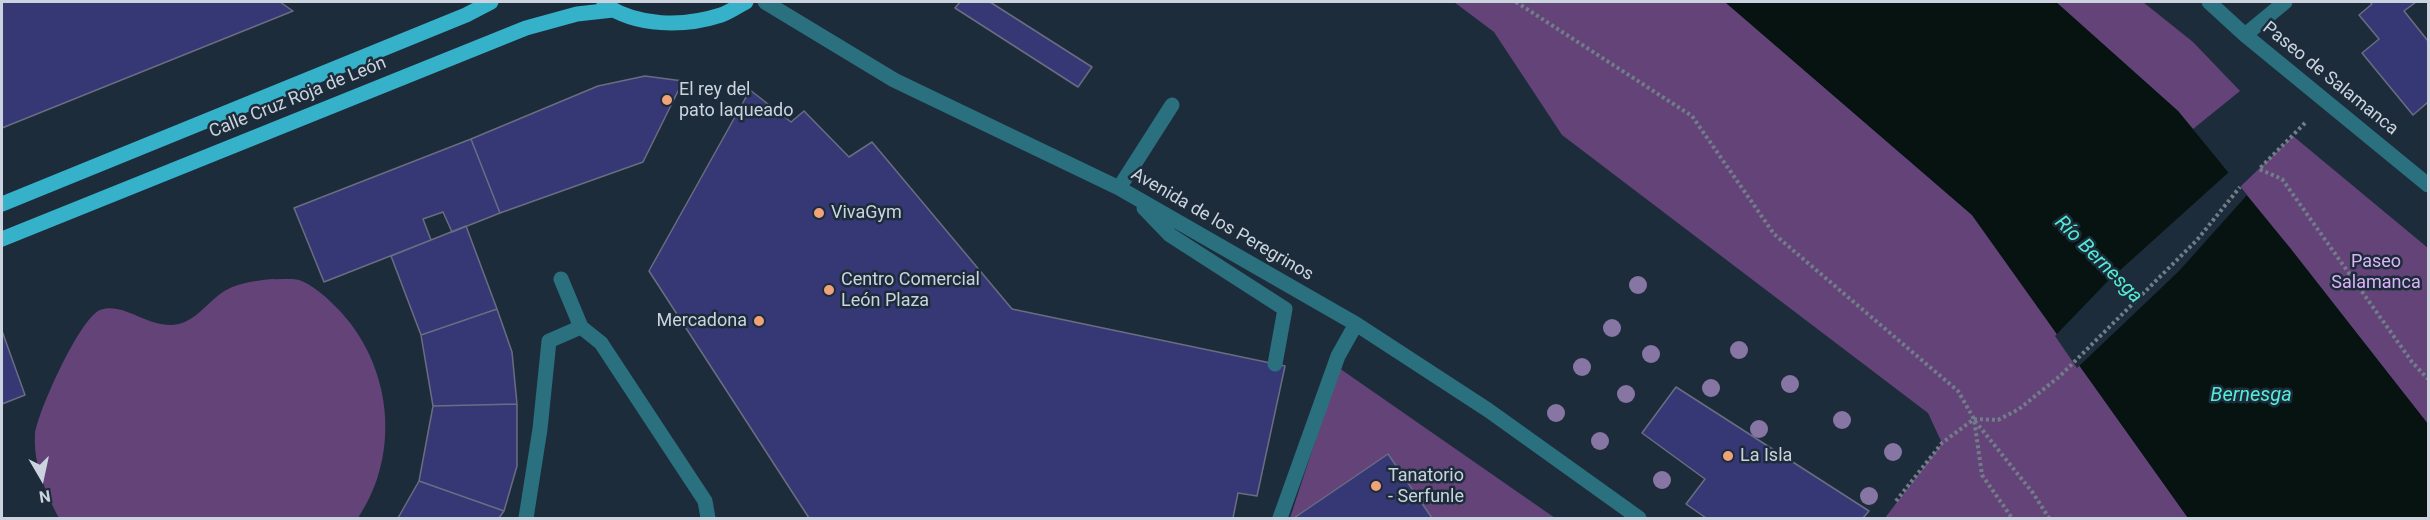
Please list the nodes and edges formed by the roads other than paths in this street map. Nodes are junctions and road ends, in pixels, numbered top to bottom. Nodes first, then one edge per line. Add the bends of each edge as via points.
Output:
1 (491, 2) edge
2 (746, 2) edge
3 (765, 2) edge
4 (2209, 2) edge
5 (2285, 2) edge
6 (607, 6) edge
7 (2245, 35) junction
8 (1172, 105) dead end
9 (2428, 185) edge
10 (1119, 188) junction
11 (1134, 197) junction
12 (2, 204) edge
13 (2, 239) edge
14 (561, 279) dead end
15 (1356, 324) junction
16 (581, 327) junction
17 (1275, 364) dead end
18 (526, 519) edge
19 (708, 519) edge
20 (1280, 519) edge
21 (1639, 519) edge

1 - 12 main road, Calle Cruz Roja de León
2 - 6 main road via 723,14 686,23 648,22
3 - 10 street, Avenida de los Peregrinos via 894,80
4 - 7 street, Paseo de Salamanca
5 - 7 street
6 - 13 main road, Calle Cruz Roja de León via 526,28
7 - 9 street, Paseo de Salamanca
8 - 10 street
10 - 11 street, Avenida de los Peregrinos
11 - 15 street, Avenida de los Peregrinos
11 - 17 street via 1170,235 1285,309
14 - 16 street
15 - 20 street via 1338,356
15 - 21 street, Avenida de los Peregrinos via 1488,410
16 - 18 street via 549,341
16 - 19 street via 601,343 705,501

